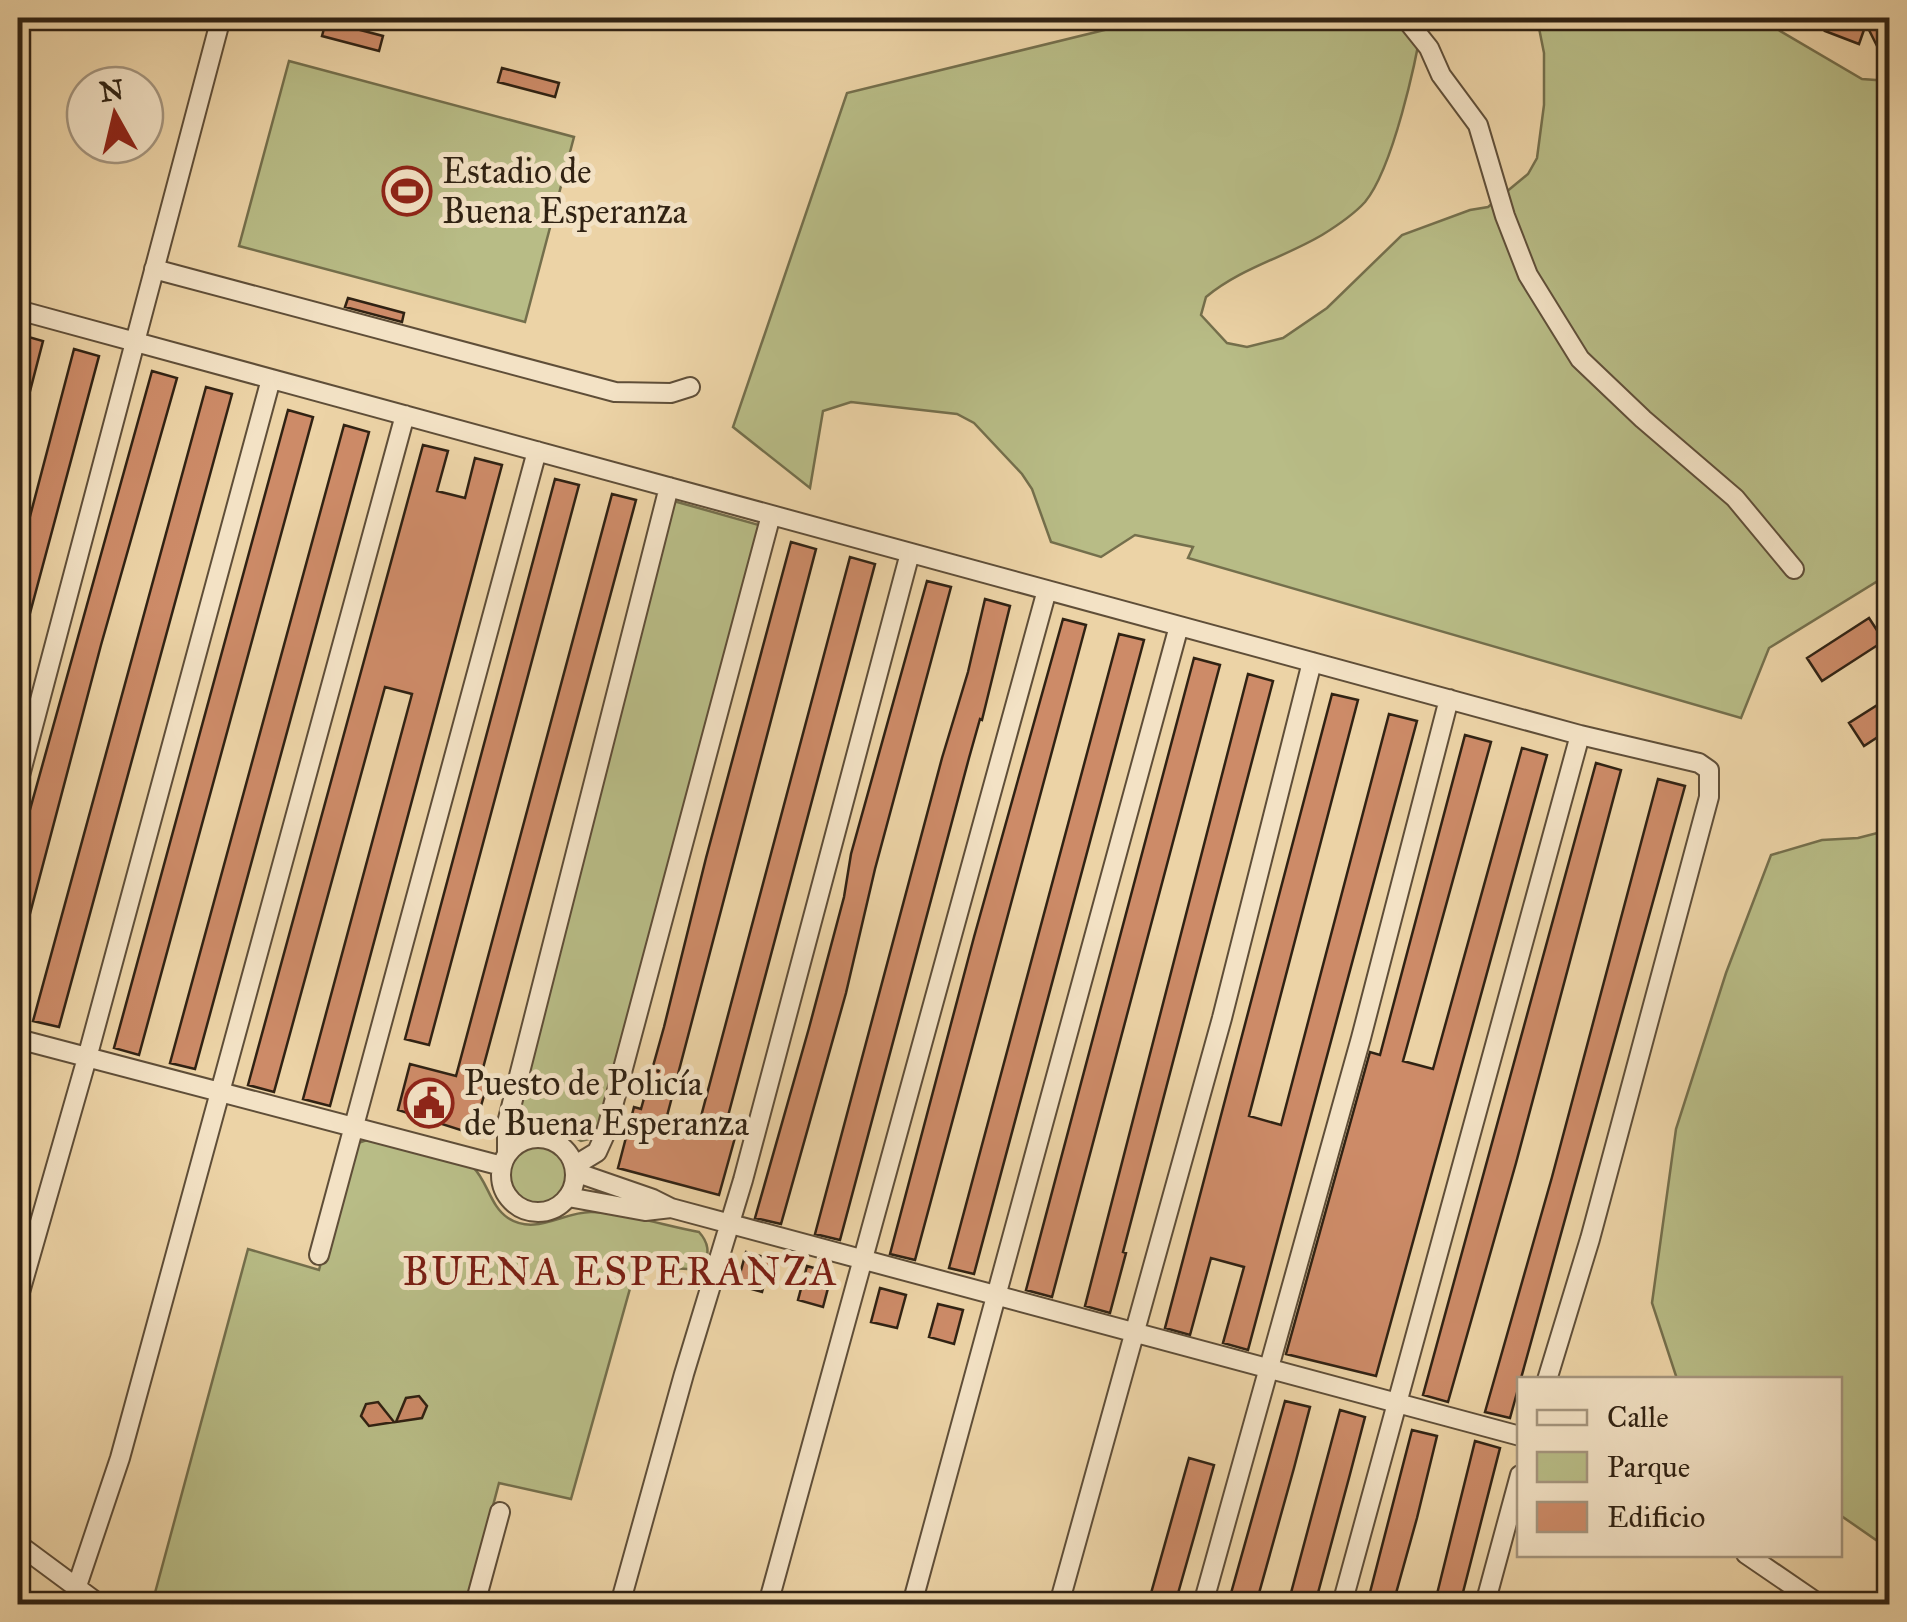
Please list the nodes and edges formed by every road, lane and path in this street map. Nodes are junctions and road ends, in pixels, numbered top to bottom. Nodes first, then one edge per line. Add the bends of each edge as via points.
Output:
1 (221, 18) edge
2 (1405, 18) edge
3 (154, 268) junction
4 (18, 310) edge
5 (136, 342) junction
6 (271, 379) junction
7 (690, 387) dead end
8 (405, 415) junction
9 (538, 451) junction
10 (669, 488) junction
11 (771, 515) junction
12 (910, 553) junction
13 (1794, 569) dead end
14 (1047, 590) junction
15 (1178, 626) junction
16 (1312, 662) junction
17 (1449, 699) junction
18 (1580, 735) junction
19 (18, 783) edge
20 (18, 1039) edge
21 (87, 1058) junction
22 (221, 1093) junction
23 (353, 1127) junction
24 (504, 1160) junction
25 (575, 1169) junction
26 (568, 1197) junction
27 (671, 1208) junction
28 (730, 1224) junction
29 (319, 1256) dead end
30 (864, 1260) junction
31 (998, 1295) junction
32 (18, 1299) edge
33 (1136, 1333) junction
34 (1268, 1368) junction
35 (1548, 1377) edge
36 (1396, 1402) junction
37 (1517, 1435) edge
38 (1517, 1487) edge
39 (500, 1512) dead end
40 (18, 1544) edge
41 (1750, 1557) edge
42 (76, 1589) junction
43 (99, 1604) edge
44 (475, 1604) edge
45 (620, 1604) edge
46 (768, 1604) edge
47 (912, 1604) edge
48 (1059, 1604) edge
49 (1203, 1604) edge
50 (1342, 1604) edge
51 (1485, 1604) edge
52 (1819, 1604) edge

1 - 3 street
2 - 13 street via 1478,125 1528,275 1580,360 1735,498
3 - 5 street
3 - 7 street via 615,392
4 - 5 street
5 - 6 street
5 - 19 street
6 - 8 street
6 - 21 street
8 - 9 street
8 - 22 street
9 - 10 street
9 - 23 street
10 - 11 street
10 - 24 street via 507,1123
11 - 12 street
11 - 25 street via 606,1132 596,1152
12 - 14 street
12 - 28 street
14 - 15 street
14 - 30 street
15 - 16 street
15 - 31 street
16 - 17 street
16 - 33 street
17 - 18 street
17 - 34 street
18 - 35 street via 1699,763 1709,770 1711,785
18 - 36 street
20 - 21 street
21 - 22 street
21 - 32 street
22 - 23 street
22 - 42 street via 120,1458
23 - 24 street
23 - 29 street
24 - 25 street via 515,1146 538,1138 561,1146
24 - 26 street via 504,1191 522,1208 547,1211
25 - 26 street
25 - 27 street
26 - 27 street via 645,1211
27 - 28 street
28 - 30 street
28 - 45 street
30 - 31 street
30 - 46 street
31 - 33 street
31 - 47 street
33 - 34 street
33 - 48 street
34 - 36 street
34 - 49 street
36 - 37 street
36 - 50 street
38 - 51 street
39 - 44 street
40 - 42 street
41 - 52 street
42 - 43 street

